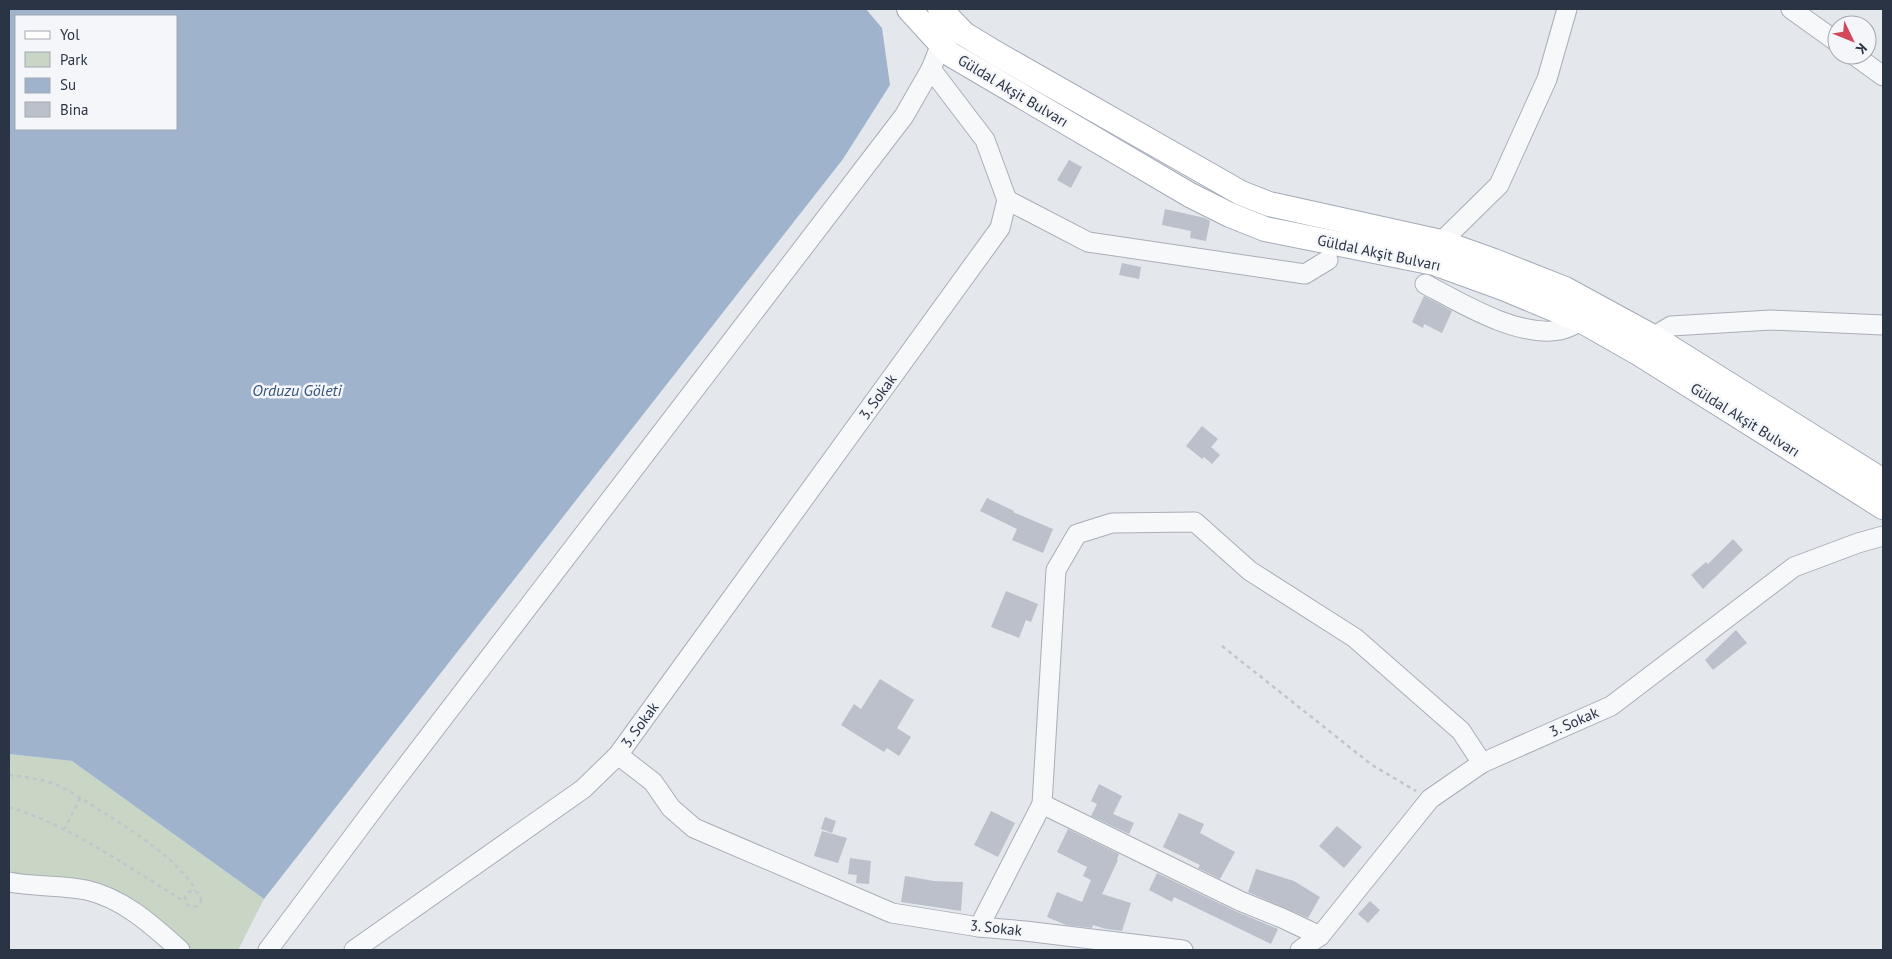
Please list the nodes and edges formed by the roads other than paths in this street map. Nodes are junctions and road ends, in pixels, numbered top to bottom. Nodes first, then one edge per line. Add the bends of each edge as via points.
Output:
1 (909, 9) edge
2 (1567, 9) edge
3 (1791, 9) edge
4 (946, 15) edge
5 (1827, 35) edge
6 (940, 44) junction
7 (1868, 65) edge
8 (931, 69) junction
9 (1883, 76) edge
10 (1007, 200) junction
11 (1438, 252) junction
12 (1328, 260) dead end
13 (1425, 284) dead end
14 (1582, 322) junction
15 (1883, 325) edge
16 (1653, 337) junction
17 (1883, 481) edge
18 (1883, 507) edge
19 (1883, 536) edge
20 (618, 755) junction
21 (1482, 763) junction
22 (1042, 804) junction
23 (9, 882) edge
24 (979, 927) junction
25 (1320, 936) junction
26 (180, 950) edge
27 (268, 950) edge
28 (354, 950) edge
29 (1183, 950) edge
30 (1300, 950) edge

1 - 6 main road, Güldal Akşit Bulvarı
2 - 11 street via 1547,79 1499,185
3 - 5 street
4 - 6 street
4 - 11 main road, Güldal Akşit Bulvarı via 964,34 997,54 1241,193
6 - 8 street
6 - 11 main road, Güldal Akşit Bulvarı via 950,54 1190,196 1230,215 1265,229
7 - 9 street
8 - 10 street via 985,140
8 - 27 street via 904,116
10 - 12 street via 1088,242 1305,274
10 - 20 street, 3. Sokak via 1000,228
11 - 14 main road, Güldal Akşit Bulvarı via 1503,288
11 - 16 main road, Güldal Akşit Bulvarı via 1494,261 1565,289
13 - 14 street via 1495,320 1541,331 1561,330
14 - 18 main road, Güldal Akşit Bulvarı via 1640,354
15 - 16 street via 1770,320 1671,326
16 - 17 main road, Güldal Akşit Bulvarı
19 - 21 street, 3. Sokak via 1794,566 1611,706
20 - 24 street, 3. Sokak via 653,782 670,808 682,819 708,834 892,913
20 - 28 street, 3. Sokak via 583,789
21 - 22 street via 1461,731 1355,638 1250,571 1195,522 1112,523 1077,534 1056,570
21 - 25 street, 3. Sokak via 1430,799
22 - 24 street
22 - 25 street via 1240,901
23 - 26 street via 72,888 104,895 145,920
24 - 29 street, 3. Sokak
25 - 30 street, 3. Sokak

